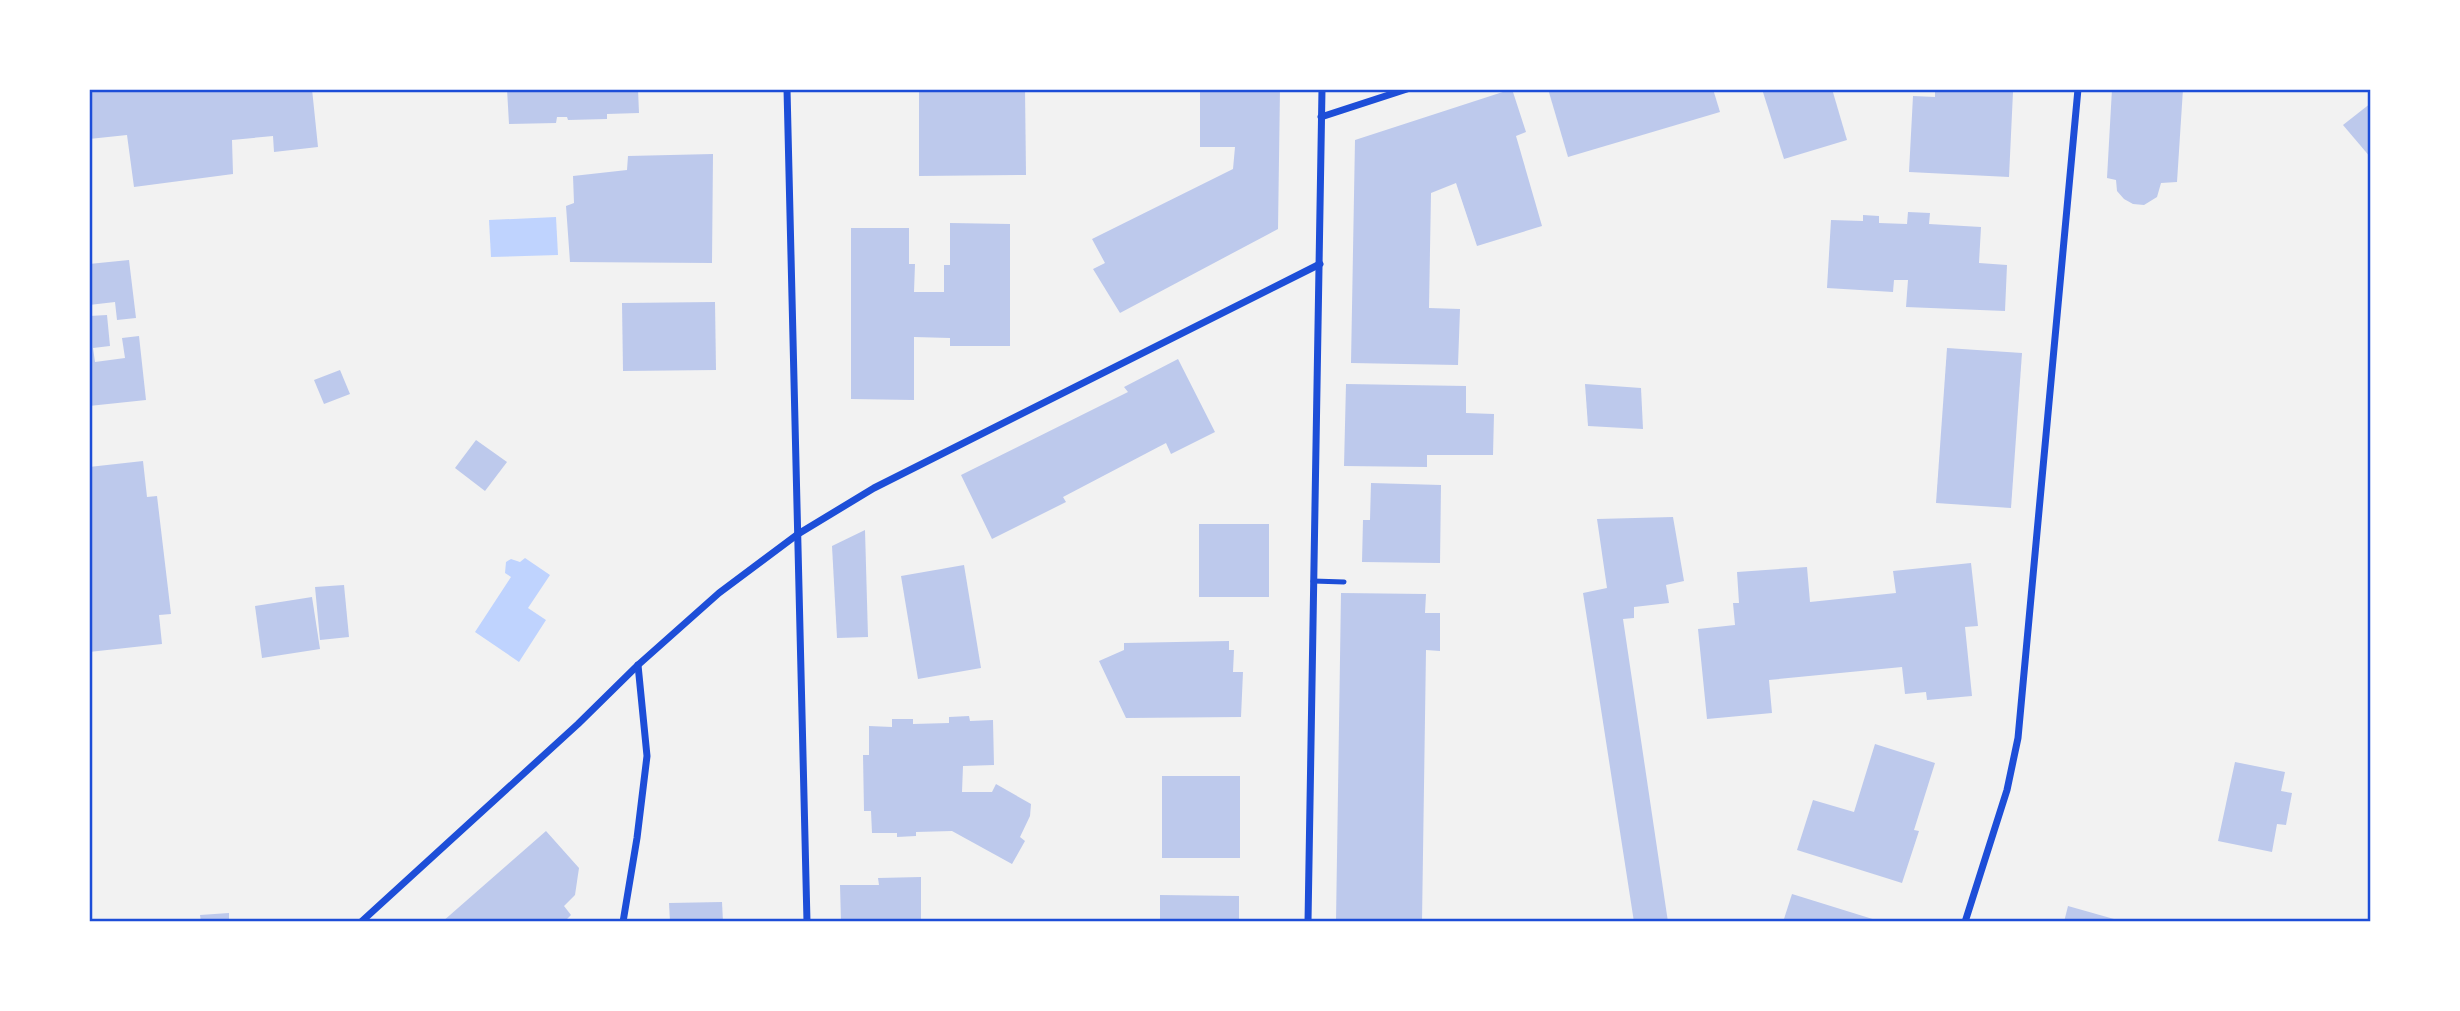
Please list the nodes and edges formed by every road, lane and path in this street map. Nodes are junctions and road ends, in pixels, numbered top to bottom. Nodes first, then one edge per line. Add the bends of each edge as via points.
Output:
1 (787, 89) edge
2 (1322, 89) edge
3 (1407, 89) edge
4 (2078, 89) edge
5 (1321, 117) junction
6 (1320, 264) junction
7 (798, 534) junction
8 (1313, 581) junction
9 (1344, 582) dead end
10 (638, 665) junction
11 (361, 922) edge
12 (623, 922) edge
13 (807, 922) edge
14 (1308, 922) edge
15 (1965, 922) edge

1 - 7 street
2 - 5 street
3 - 5 street
4 - 15 street via 2018,738 2007,790
5 - 6 street
6 - 7 street via 874,488
6 - 8 street
7 - 10 street via 719,593
7 - 13 street
8 - 9 lane
8 - 14 street
10 - 11 street
10 - 12 street via 647,756

